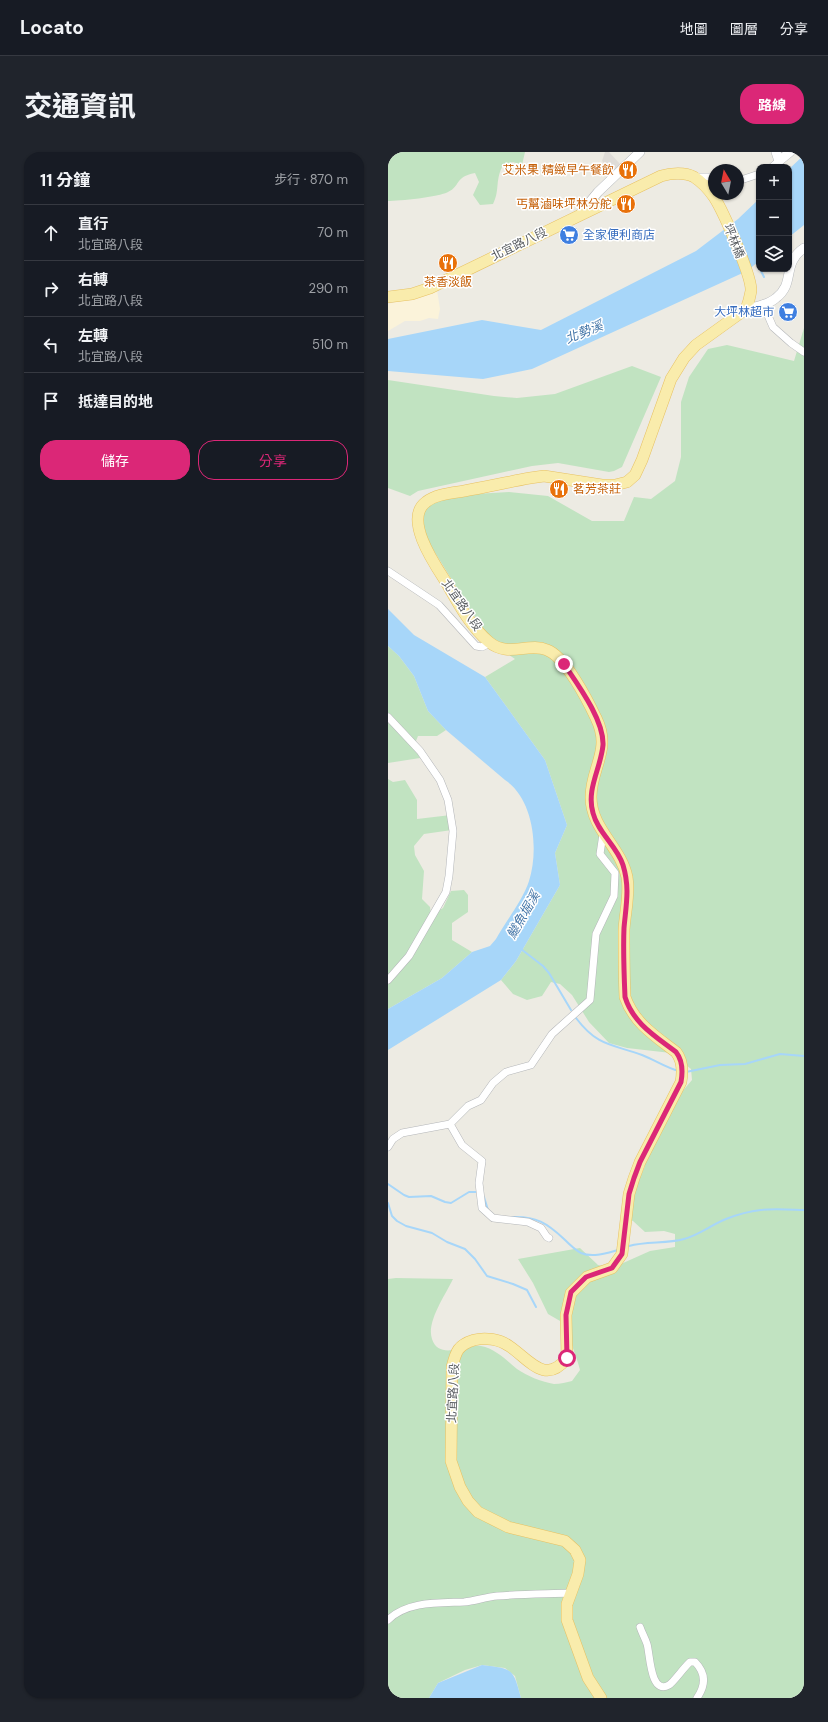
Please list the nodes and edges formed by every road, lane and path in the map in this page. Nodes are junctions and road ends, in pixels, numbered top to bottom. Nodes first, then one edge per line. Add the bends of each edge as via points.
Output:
1 (640, 152) edge
2 (776, 152) edge
3 (790, 152) edge
4 (776, 164) edge
5 (756, 175) edge
6 (694, 177) junction
7 (708, 177) edge
8 (744, 177) edge
9 (749, 177) junction
10 (744, 179) edge
11 (708, 188) edge
12 (716, 200) edge
13 (580, 214) junction
14 (804, 248) edge
15 (388, 297) edge
16 (763, 304) junction
17 (746, 310) junction
18 (804, 352) edge
19 (388, 571) edge
20 (490, 643) junction
21 (388, 717) edge
22 (602, 834) junction
23 (388, 980) edge
24 (450, 1124) junction
25 (388, 1133) edge
26 (393, 1139) junction
27 (388, 1147) edge
28 (549, 1238) dead end
29 (571, 1592) junction
30 (388, 1620) edge
31 (640, 1627) dead end
32 (601, 1698) edge
33 (697, 1698) edge

1 - 13 main road via 598,192
2 - 4 main road
3 - 4 main road
5 - 9 street
6 - 7 street
6 - 11 main road
6 - 13 main road, 北宜路八段 via 676,174 661,176
8 - 9 street
9 - 10 street
12 - 17 main road, 坪林橋 via 748,276 751,291
13 - 15 main road, 北宜路八段 via 430,288 412,294
14 - 16 main road via 792,260 783,292 776,299
16 - 17 main road
16 - 18 street via 773,327
17 - 20 main road, 北宜路八段 via 696,345 684,358 671,379 642,460 635,475 627,482 602,485 544,476 441,496 425,503 419,514 418,523 429,555 475,627
19 - 20 street via 439,605 476,646 482,647
20 - 22 main road, 北宜路八段 via 508,650 548,650 564,664 581,690 603,735 603,747 591,796 593,813
21 - 23 street via 420,751 440,780 448,800 453,831 446,892 409,956
22 - 24 street via 600,854 615,873 614,896 596,934 590,1000 552,1034 531,1066 506,1072 493,1083 481,1100 468,1106
22 - 29 main road, 北宜路八段 via 622,863 627,877 624,928 625,997 640,1024 680,1057 683,1074 681,1082 634,1178 629,1194 622,1254 612,1268 586,1277 571,1292 566,1315 565,1361 558,1368 545,1371 538,1369 500,1341 478,1339 464,1344 459,1349 452,1367 451,1461 460,1487 478,1512 508,1527 565,1541 575,1550 580,1560
24 - 26 street via 402,1133
24 - 28 street via 462,1144 482,1161 479,1183 482,1208 493,1218 528,1222 541,1228
25 - 26 street
26 - 27 street
29 - 30 street via 442,1602 406,1608
29 - 32 main road, 北宜路八段 via 567,1604 567,1620 588,1678
31 - 33 street via 647,1645 652,1676 660,1686 670,1684 690,1662 695,1662 702,1669 704,1678

